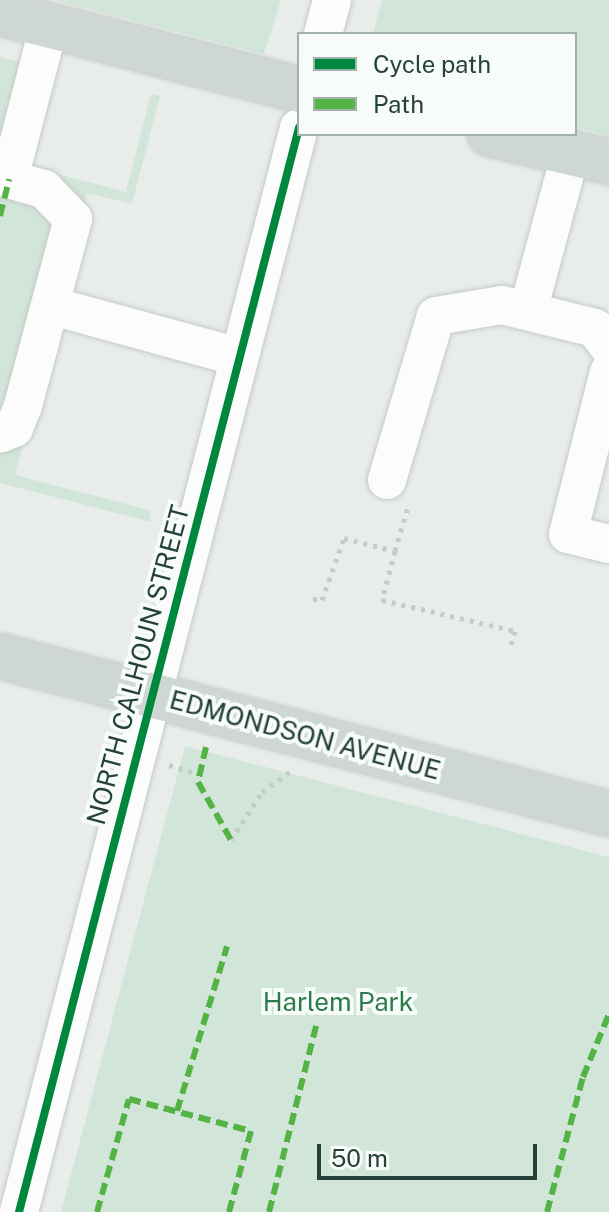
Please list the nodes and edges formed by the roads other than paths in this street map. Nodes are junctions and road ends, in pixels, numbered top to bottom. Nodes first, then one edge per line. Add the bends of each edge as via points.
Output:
1 (332, 0) edge
2 (0, 13) edge
3 (49, 25) junction
4 (324, 32) edge
5 (297, 89) edge
6 (297, 136) edge
7 (499, 136) edge
8 (590, 157) edge
9 (4, 178) edge
10 (52, 306) junction
11 (528, 311) junction
12 (609, 347) edge
13 (239, 357) junction
14 (609, 372) edge
15 (0, 434) edge
16 (397, 493) road end
17 (609, 544) edge
18 (0, 656) edge
19 (151, 695) junction
20 (609, 814) edge
21 (19, 1212) edge

1 - 4 street
2 - 3 main road
3 - 5 main road
3 - 9 street
6 - 13 street, NORTH CALHOUN STREET
7 - 8 main road
8 - 11 street
9 - 10 street via 44,189 73,219
10 - 13 street
10 - 15 street via 19,418
11 - 12 street via 595,328
11 - 16 street via 502,305 436,316 428,325
13 - 19 street, NORTH CALHOUN STREET
14 - 17 street via 568,534
18 - 19 main road, EDMONDSON AVENUE
19 - 20 main road, EDMONDSON AVENUE
19 - 21 street, NORTH CALHOUN STREET

